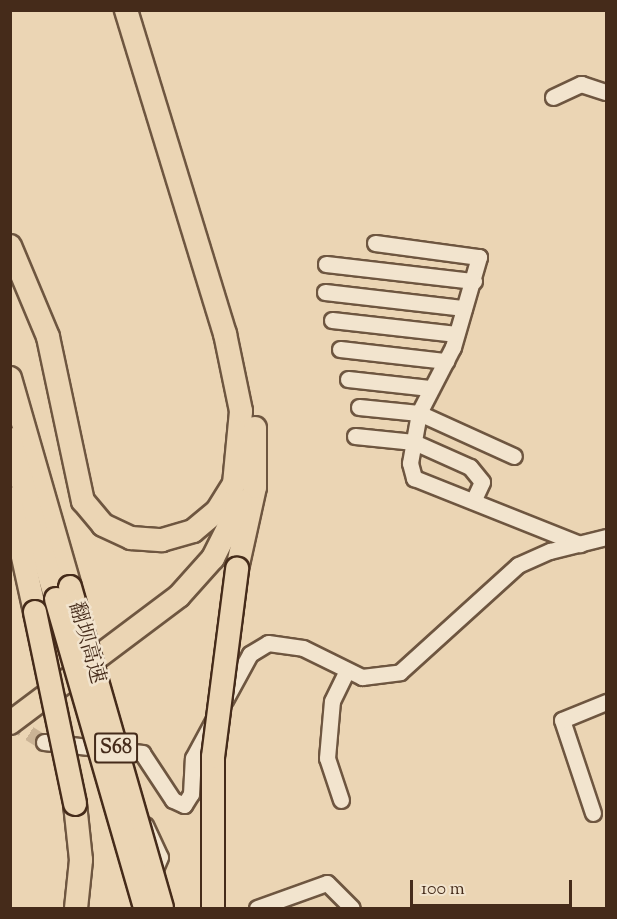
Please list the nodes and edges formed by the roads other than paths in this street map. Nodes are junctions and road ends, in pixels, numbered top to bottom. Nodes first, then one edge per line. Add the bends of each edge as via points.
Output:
1 (126, 10) edge
2 (141, 10) edge
3 (606, 92) edge
4 (554, 97) dead end
5 (375, 243) dead end
6 (10, 246) edge
7 (326, 264) dead end
8 (474, 281) junction
9 (325, 292) dead end
10 (464, 308) junction
11 (332, 320) dead end
12 (456, 334) junction
13 (340, 349) dead end
14 (446, 361) junction
15 (10, 378) edge
16 (348, 379) dead end
17 (430, 388) junction
18 (359, 407) dead end
19 (419, 414) junction
20 (355, 436) dead end
21 (10, 439) edge
22 (255, 440) junction
23 (414, 442) junction
24 (514, 456) dead end
25 (234, 484) junction
26 (10, 498) edge
27 (472, 501) junction
28 (606, 537) edge
29 (580, 544) junction
30 (63, 593) junction
31 (347, 670) junction
32 (606, 702) edge
33 (10, 705) edge
34 (10, 723) edge
35 (44, 742) tunnel mouth
36 (128, 749) junction
37 (341, 800) dead end
38 (593, 813) dead end
39 (76, 909) edge
40 (137, 909) edge
41 (145, 909) edge
42 (162, 909) edge
43 (213, 909) edge
44 (257, 909) edge
45 (352, 909) edge

1 - 25 highway via 232,360 241,411
2 - 22 highway via 246,357
3 - 4 street via 581,84
5 - 8 street via 479,257
6 - 25 highway via 48,337 73,474 92,514 131,538 178,537 206,522
7 - 8 street
8 - 10 street
9 - 10 street
10 - 12 street
11 - 12 street
12 - 14 street
13 - 14 street
14 - 17 street
15 - 30 highway, 翻坝高速 / S68
16 - 17 street
17 - 19 street
18 - 19 street
19 - 23 street
19 - 24 street
20 - 23 street
21 - 30 highway, 翻坝高速 / S68
22 - 34 highway via 237,514 197,578 160,613
22 - 43 highway, bridge via 255,487 237,569 213,757
23 - 27 street via 410,463 414,478
23 - 27 street via 470,467 482,482
25 - 33 highway via 215,530 188,568 151,602
26 - 39 highway, bridge via 75,804 81,860
27 - 29 street
28 - 29 street
29 - 31 street via 518,565 400,672 372,679
30 - 41 highway, 翻坝高速 / S68, bridge
30 - 42 highway, 翻坝高速 / S68, bridge
31 - 36 street via 290,644 268,643 254,649 193,758 191,794 184,805 173,800 147,756
31 - 37 street via 332,701 327,758
32 - 38 street via 562,720
35 - 36 street
36 - 40 street via 141,813 160,857
44 - 45 street via 327,883

